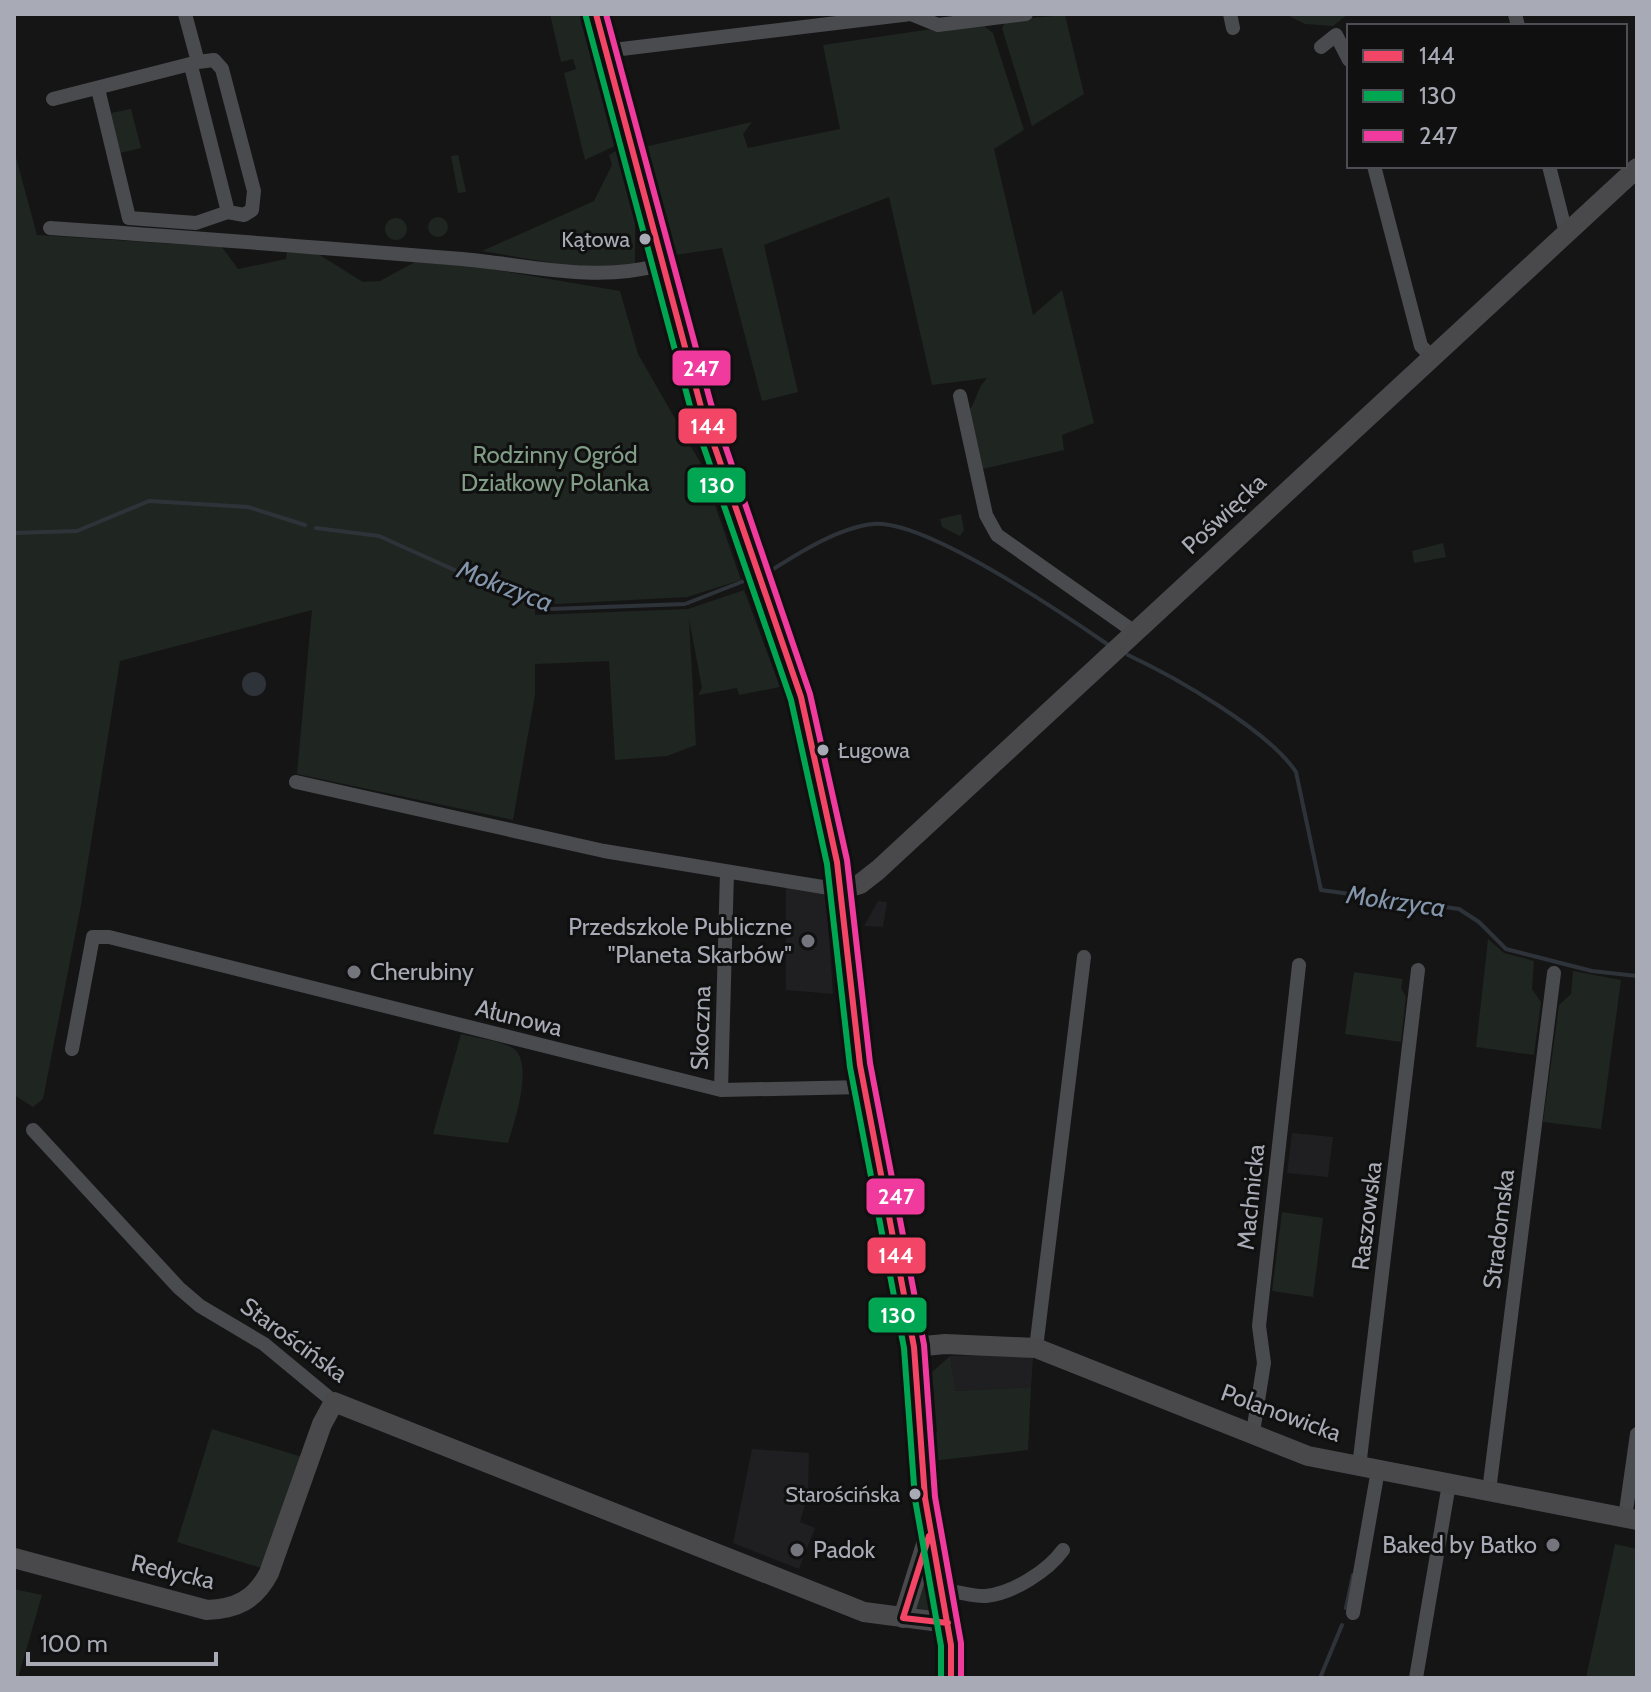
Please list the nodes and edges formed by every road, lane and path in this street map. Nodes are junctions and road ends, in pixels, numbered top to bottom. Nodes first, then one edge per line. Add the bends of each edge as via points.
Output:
1 (185, 14) edge
2 (596, 14) edge
3 (1026, 14) edge
4 (1321, 47) dead end
5 (605, 51) junction
6 (1347, 56) edge
7 (194, 64) junction
8 (98, 89) junction
9 (53, 99) dead end
10 (1375, 168) edge
11 (1550, 168) edge
12 (1637, 168) edge
13 (228, 212) junction
14 (50, 228) dead end
15 (1566, 233) junction
16 (660, 265) junction
17 (1433, 358) junction
18 (960, 396) dead end
19 (1136, 633) junction
20 (296, 782) dead end
21 (727, 872) junction
22 (841, 890) junction
23 (1084, 957) dead end
24 (1299, 965) dead end
25 (1418, 970) dead end
26 (1554, 973) dead end
27 (72, 1049) dead end
28 (864, 1087) junction
29 (721, 1090) junction
30 (33, 1130) dead end
31 (914, 1347) junction
32 (1036, 1348) junction
33 (334, 1402) junction
34 (1253, 1432) junction
35 (1637, 1434) edge
36 (1369, 1468) junction
37 (1449, 1484) junction
38 (1489, 1491) junction
39 (1631, 1519) edge
40 (929, 1533) junction
41 (1063, 1550) dead end
42 (14, 1558) edge
43 (942, 1591) junction
44 (1353, 1613) dead end
45 (903, 1618) junction
46 (948, 1623) junction
47 (951, 1678) edge
48 (1416, 1678) edge

1 - 7 street
2 - 5 street
3 - 5 street via 938,25 911,14
4 - 6 street via 1336,35
5 - 16 street
7 - 8 street
7 - 13 street
7 - 13 street via 214,60 222,69 254,191 252,210 244,215
8 - 9 street
8 - 13 street via 129,218 196,223
10 - 17 street via 1421,346
11 - 15 street
12 - 15 street, Poświęcka
14 - 16 street via 505,263 596,275
15 - 17 street, Poświęcka
16 - 22 street via 713,446 806,713
17 - 19 street, Poświęcka
18 - 19 street via 986,515 997,535
19 - 22 street, Poświęcka via 878,870
20 - 21 street via 604,851
21 - 22 street
21 - 29 street, Skoczna
22 - 28 street
23 - 32 street
24 - 34 street, Machnicka via 1259,1326 1264,1363
25 - 36 street, Raszowska
26 - 38 street, Stradomska
27 - 29 street, Ałunowa via 93,937 109,937
28 - 29 street, Ałunowa
28 - 31 street
30 - 33 street, Starościńska via 179,1288 264,1344
31 - 32 street, Polanowicka
31 - 40 street
32 - 34 street, Polanowicka
33 - 42 street, Redycka via 269,1573 260,1590 243,1603 207,1610
33 - 45 street, Starościńska via 864,1612
34 - 36 street, Polanowicka via 1308,1456
35 - 39 street
36 - 37 street, Polanowicka
36 - 44 street, Raszowska
37 - 38 street, Polanowicka
37 - 48 street
38 - 39 street, Polanowicka
40 - 43 street
40 - 45 street
41 - 43 street via 1042,1571 1000,1593
43 - 46 street
45 - 46 street, Starościńska
46 - 47 street

